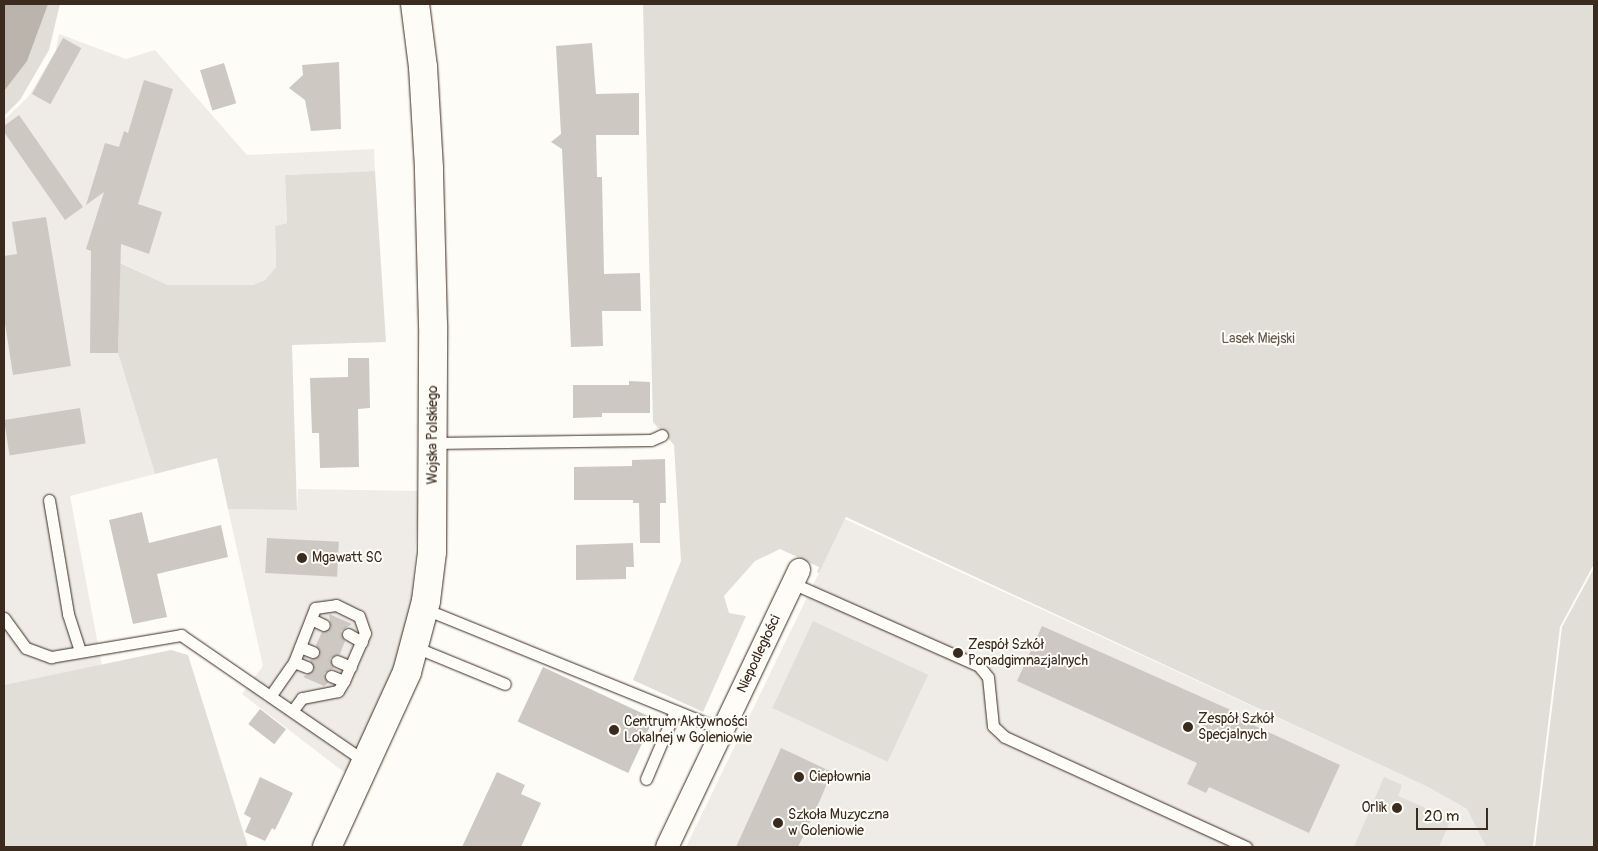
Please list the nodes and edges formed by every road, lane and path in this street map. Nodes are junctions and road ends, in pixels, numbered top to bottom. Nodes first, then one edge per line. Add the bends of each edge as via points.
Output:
1 (415, 4) edge
2 (662, 435) dead end
3 (433, 443) junction
4 (49, 500) dead end
5 (796, 576) joint
6 (425, 609) junction
7 (4, 618) edge
8 (311, 620) junction
9 (324, 625) dead end
10 (348, 634) dead end
11 (362, 642) junction
12 (300, 647) junction
13 (415, 647) junction
14 (80, 651) junction
15 (313, 652) dead end
16 (337, 661) dead end
17 (294, 662) junction
18 (307, 667) dead end
19 (351, 667) junction
20 (331, 676) dead end
21 (344, 682) junction
22 (505, 684) dead end
23 (271, 695) junction
24 (293, 710) junction
25 (675, 711) junction
26 (723, 730) junction
27 (368, 763) junction
28 (646, 779) dead end
29 (327, 847) edge
30 (667, 847) edge
31 (1246, 847) edge

1 - 3 street, Wojska Polskiego via 424,67 429,168
2 - 3 lane via 651,440
3 - 6 street, Wojska Polskiego via 432,552
4 - 14 lane via 68,614
5 - 26 street, Niepodległości
5 - 31 lane via 980,666 988,677 993,726 1006,737
6 - 13 street, Wojska Polskiego
6 - 25 lane
7 - 14 lane via 26,648 52,657
8 - 9 lane
8 - 11 lane via 315,608 323,605 349,610 359,616 366,633
8 - 12 lane
10 - 11 lane
11 - 19 lane
12 - 15 lane
12 - 17 lane
13 - 22 lane
13 - 27 street, Wojska Polskiego
14 - 23 lane via 180,635
16 - 19 lane
17 - 18 lane
17 - 23 lane
19 - 21 lane
20 - 21 lane
21 - 24 lane via 338,691 302,698
23 - 24 lane
24 - 27 lane
25 - 26 lane
25 - 28 lane
26 - 30 street, Niepodległości
27 - 29 street, Wojska Polskiego

